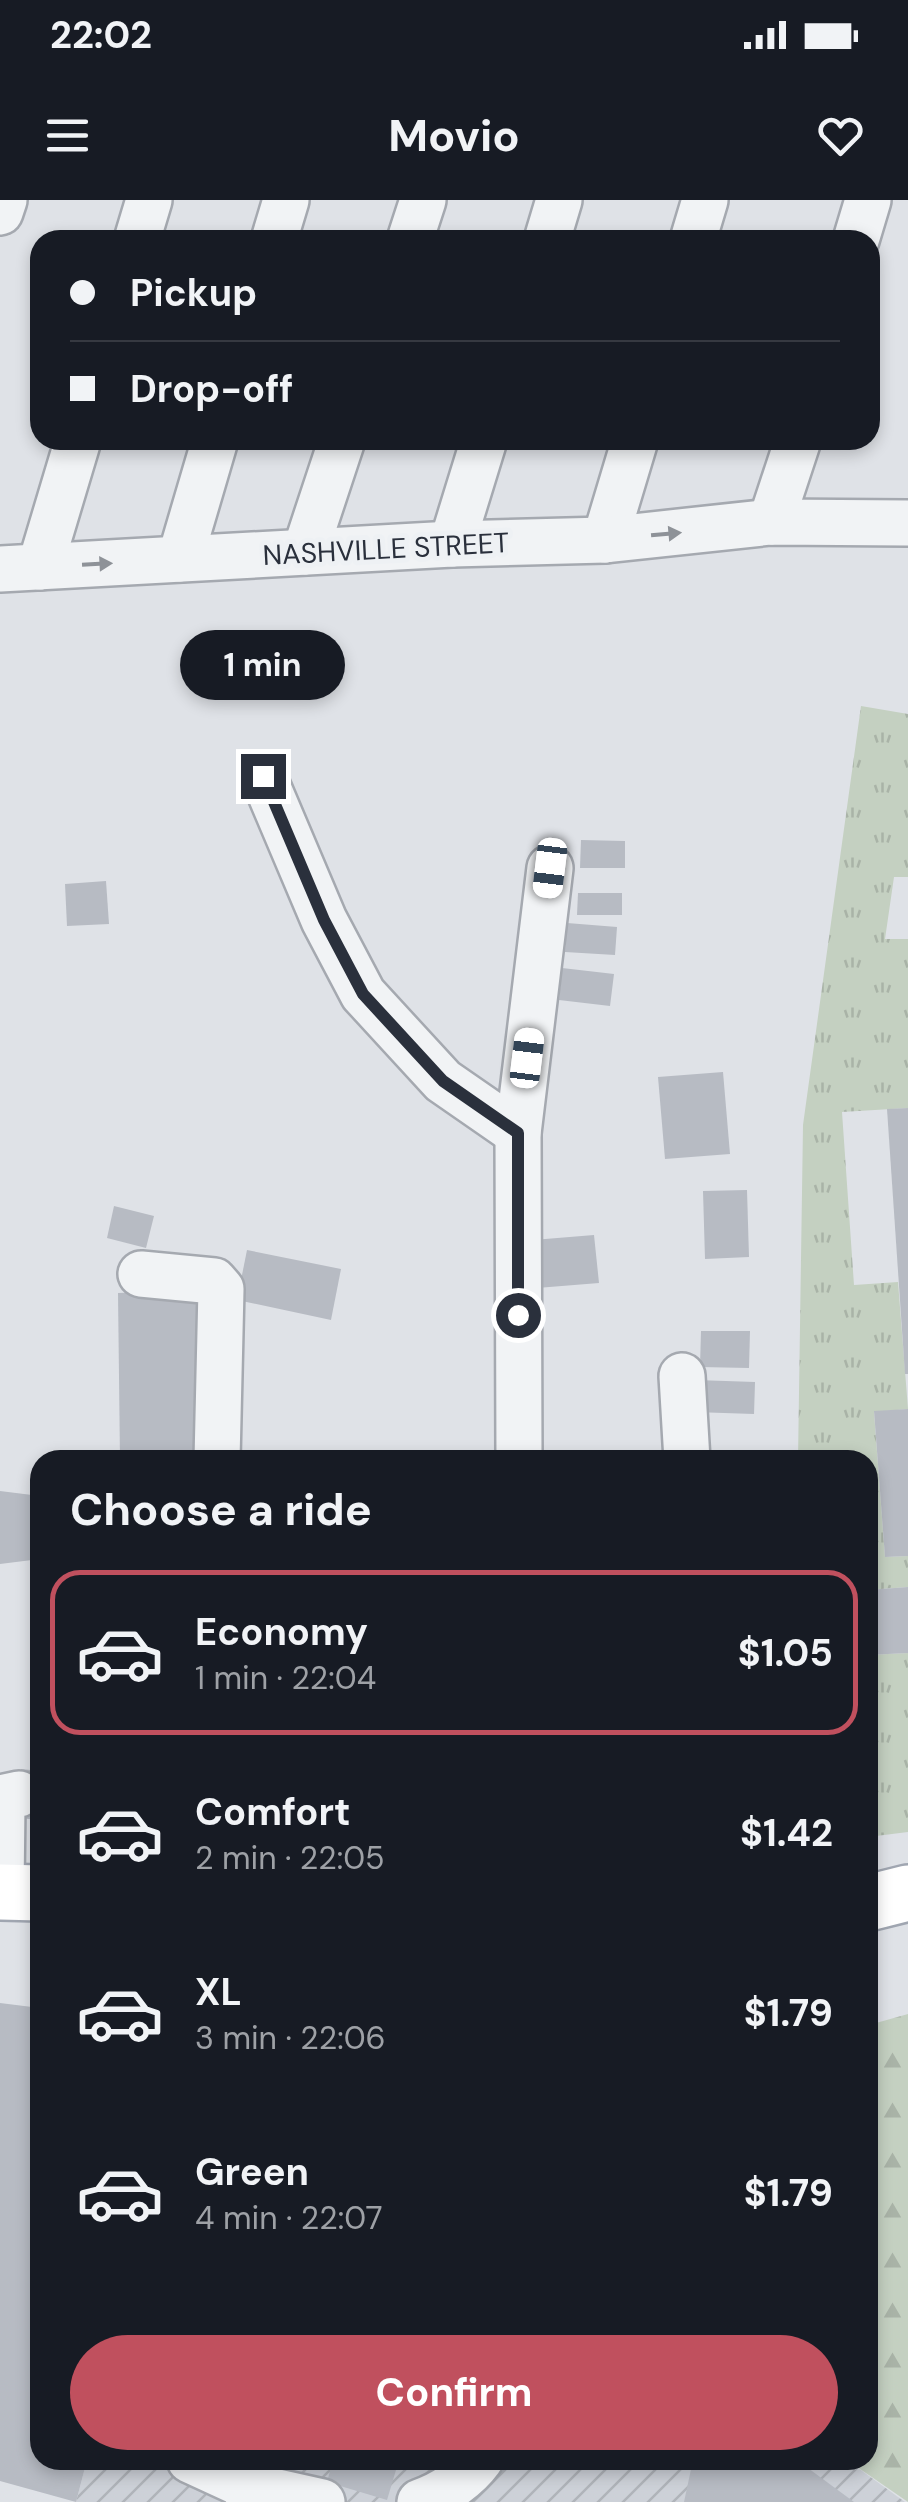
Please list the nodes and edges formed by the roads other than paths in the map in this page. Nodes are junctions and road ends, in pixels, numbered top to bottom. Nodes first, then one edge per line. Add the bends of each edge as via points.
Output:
1 (4, 200) edge
2 (149, 200) edge
3 (286, 200) edge
4 (423, 200) edge
5 (559, 200) edge
6 (705, 200) edge
7 (0, 212) edge
8 (140, 230) edge
9 (277, 230) edge
10 (413, 230) edge
11 (549, 230) edge
12 (696, 230) edge
13 (73, 450) edge
14 (212, 450) edge
15 (339, 450) edge
16 (481, 450) edge
17 (632, 450) edge
18 (795, 450) edge
19 (771, 522) junction
20 (908, 523) edge
21 (606, 540) junction
22 (452, 544) junction
23 (304, 552) junction
24 (180, 559) junction
25 (20, 568) edge
26 (263, 776) dead end
27 (550, 868) dead end
28 (518, 1133) junction
29 (141, 1274) dead end
30 (682, 1376) dead end
31 (217, 1450) edge
32 (519, 1450) edge
33 (686, 1450) edge
34 (19, 1794) dead end
35 (14, 1893) edge
36 (908, 1893) edge
37 (878, 1900) edge
38 (207, 2470) edge
39 (472, 2470) edge
40 (247, 2493) edge
41 (322, 2502) edge
42 (420, 2502) edge

1 - 7 street
2 - 8 street
3 - 9 street
4 - 10 street
5 - 11 street
6 - 12 street
13 - 25 street
14 - 24 street
15 - 23 street
16 - 22 street
17 - 21 street
18 - 19 street
19 - 20 street, NASHVILLE STREET
21 -> 19 street, NASHVILLE STREET
21 - 22 street, NASHVILLE STREET
22 - 23 street, NASHVILLE STREET
23 - 24 street, NASHVILLE STREET
25 -> 24 street, NASHVILLE STREET
26 - 28 street via 363,994 443,1081
27 - 28 street
28 - 32 street
29 - 31 street via 214,1281 221,1289
30 - 33 street
34 - 35 street via 2,1803
36 - 37 main road
38 - 40 street
39 - 42 street
40 - 41 street

